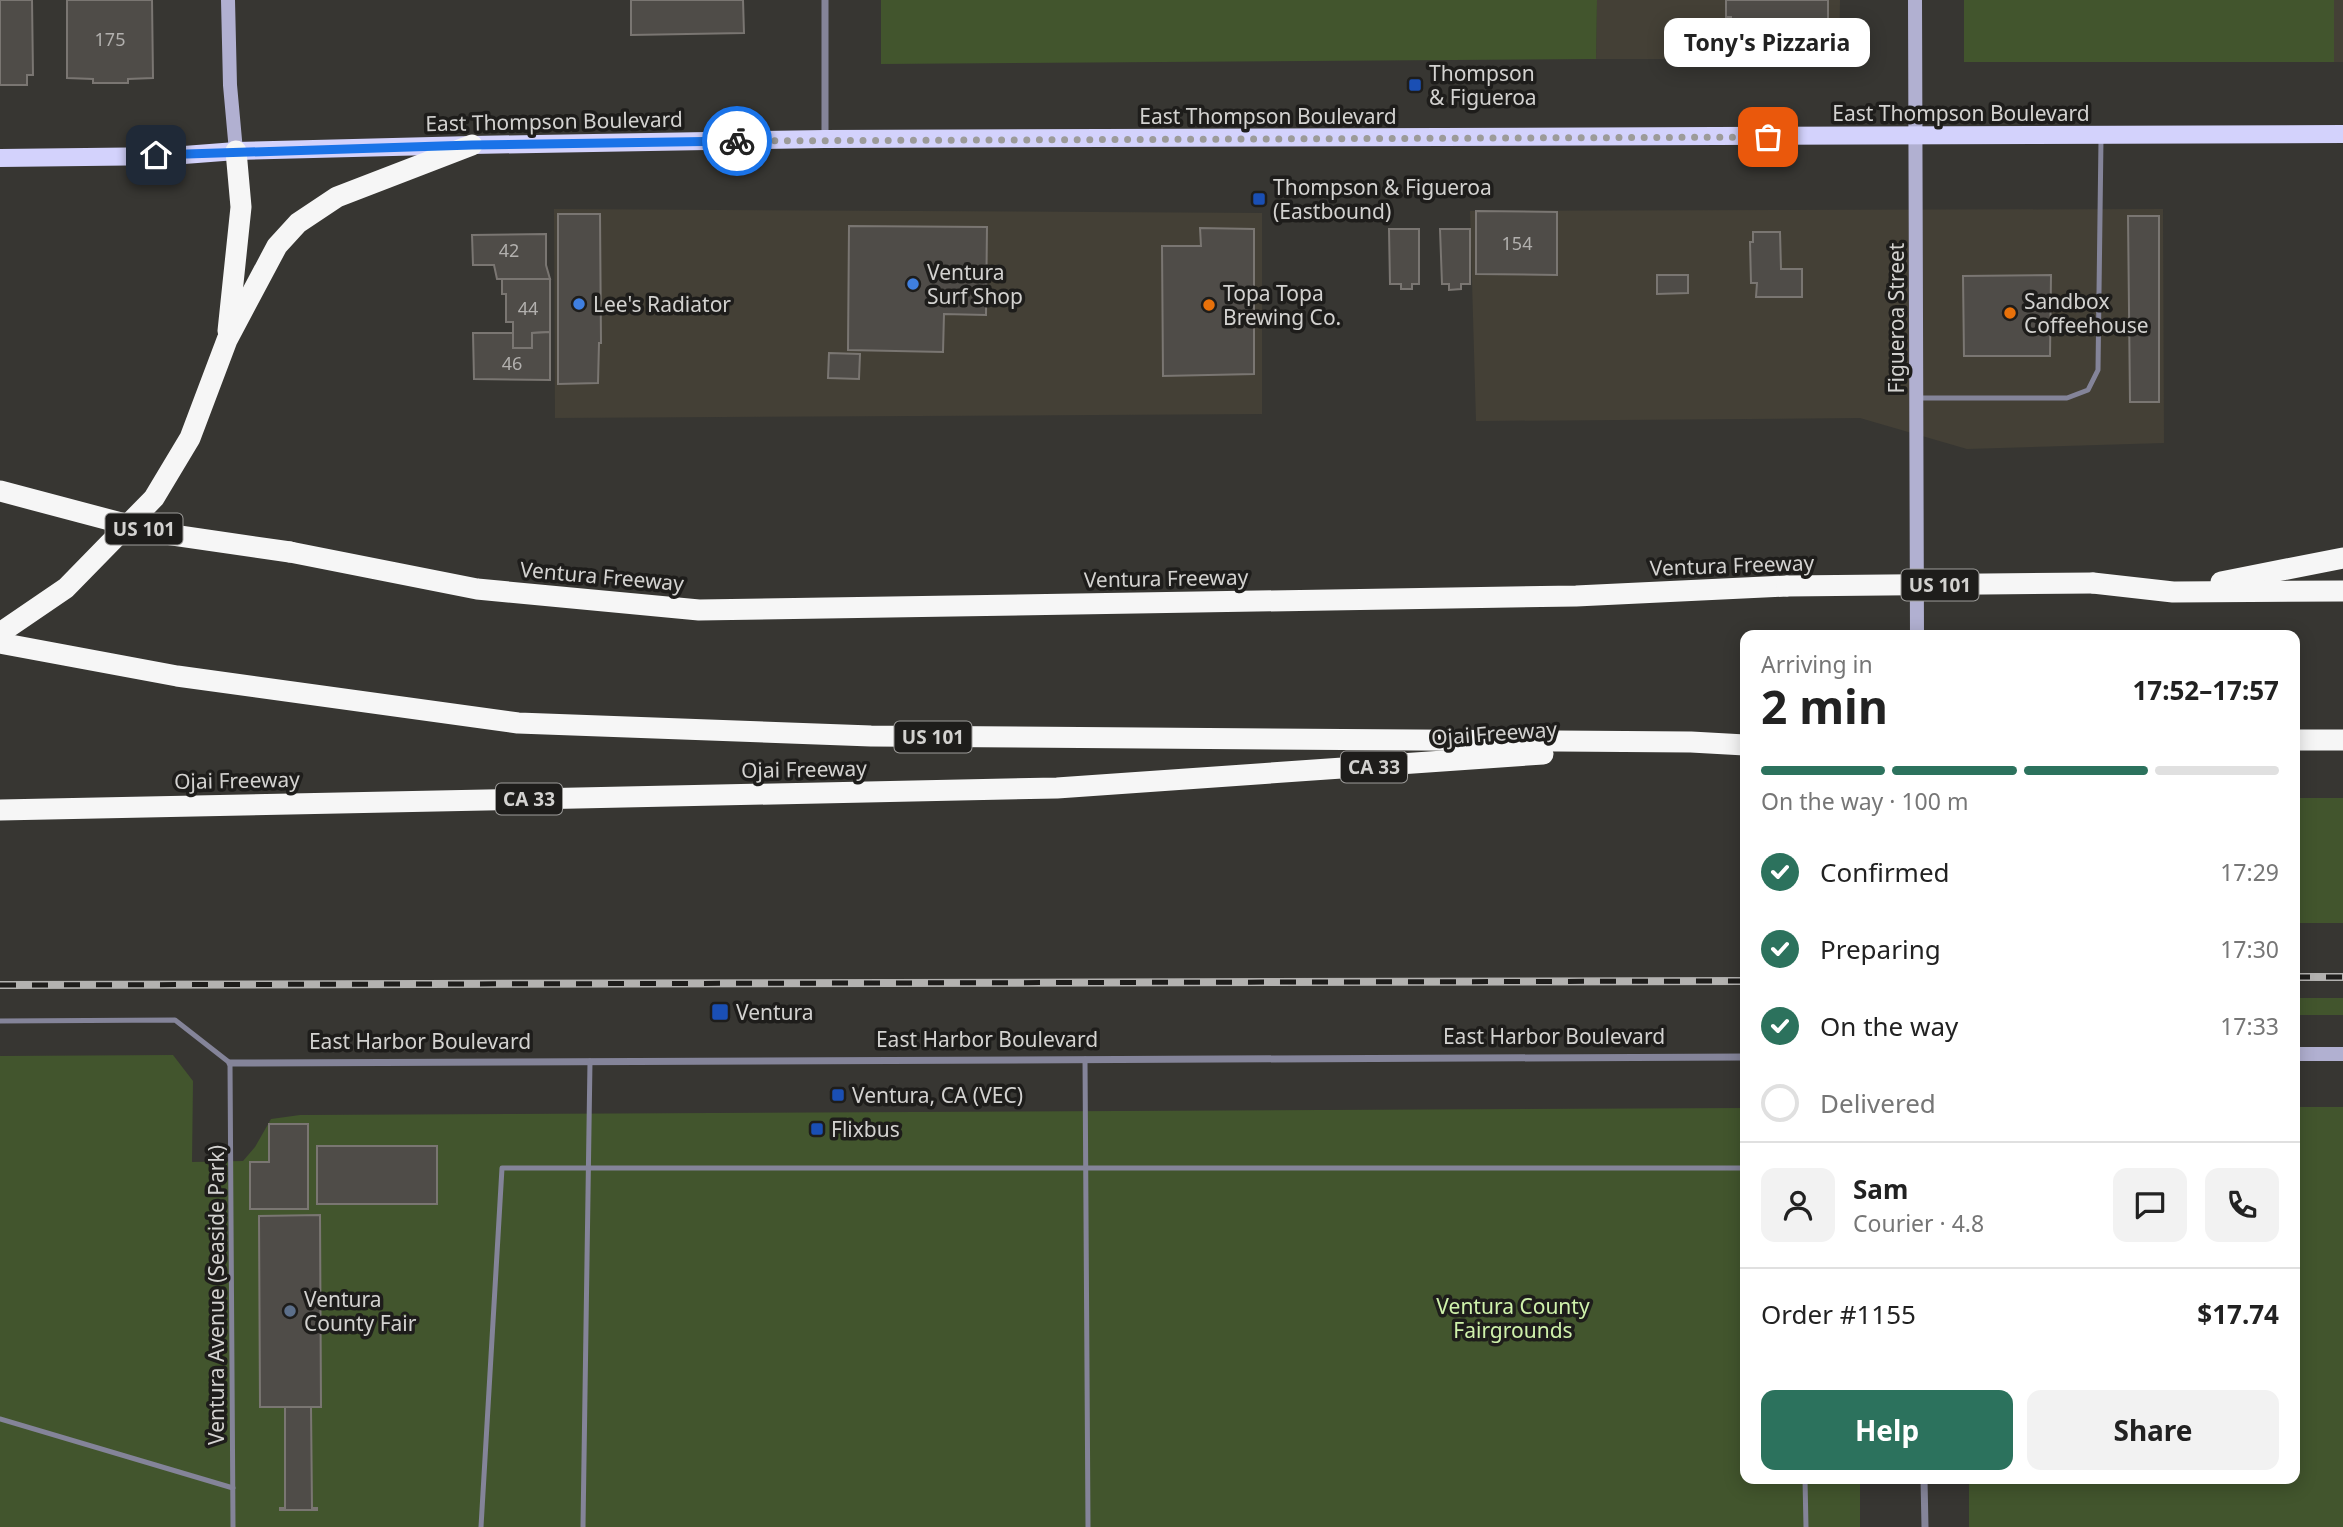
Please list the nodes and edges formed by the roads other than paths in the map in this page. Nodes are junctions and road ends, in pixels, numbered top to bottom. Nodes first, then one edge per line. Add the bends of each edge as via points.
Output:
1 (228, 0) edge
2 (825, 0) edge
3 (1915, 0) edge
4 (2343, 134) edge
5 (2101, 135) junction
6 (1916, 137) junction
7 (825, 139) junction
8 (472, 145) junction
9 (236, 151) junction
10 (0, 158) edge
11 (227, 340) junction
12 (1917, 398) junction
13 (0, 491) edge
14 (2343, 558) edge
15 (2343, 591) edge
16 (2173, 592) junction
17 (1917, 630) edge
18 (0, 633) edge
19 (0, 643) edge
20 (2300, 740) edge
21 (2343, 740) edge
22 (1691, 743) junction
23 (1740, 745) edge
24 (0, 810) edge
25 (0, 1021) edge
26 (2300, 1054) edge
27 (2343, 1054) edge
28 (1740, 1056) edge
29 (1085, 1059) junction
30 (590, 1061) junction
31 (230, 1063) junction
32 (589, 1167) junction
33 (1086, 1167) junction
34 (1740, 1168) edge
35 (0, 1419) edge
36 (1805, 1484) edge
37 (1924, 1484) edge
38 (233, 1488) junction
39 (233, 1527) edge
40 (481, 1527) edge
41 (583, 1527) edge
42 (1088, 1527) edge
43 (1806, 1527) edge
44 (1925, 1527) edge

1 - 9 street
2 - 7 street
3 - 6 street, Figueroa Street
4 - 5 main road, East Thompson Boulevard
5 - 6 main road, East Thompson Boulevard
5 - 12 lane via 2098,370 2088,390 2067,398
6 - 7 main road, East Thompson Boulevard
6 - 12 street, Figueroa Street
7 - 8 main road, East Thompson Boulevard
8 - 9 main road, East Thompson Boulevard
8 - 11 highway via 337,197 306,216 277,246
9 - 10 main road, East Thompson Boulevard
9 - 11 highway via 241,207
11 - 18 highway via 190,438 154,498 66,588
12 - 17 street, Figueroa Street
13 - 16 highway, Ventura Freeway / US 101, bridge via 159,533 290,552 477,589 699,610 1576,596 1787,586 2093,583
14 - 16 highway
15 - 16 highway, Ventura Freeway / US 101
19 - 22 highway, US 101 via 177,676 518,723 871,737
20 - 21 highway
22 - 23 highway, US 101
22 - 24 highway, Ojai Freeway / CA 33 via 1057,788
25 - 31 lane via 176,1020
26 - 27 street
28 - 29 street, East Harbor Boulevard
29 - 30 street, East Harbor Boulevard
29 - 33 lane
30 - 31 street, East Harbor Boulevard
30 - 32 lane
31 - 38 lane, Ventura Avenue (Seaside Park)
32 - 33 lane
32 - 40 lane via 502,1168
32 - 41 lane
33 - 34 lane
33 - 42 lane
35 - 38 lane
36 - 43 lane
37 - 44 street
38 - 39 lane, Ventura Avenue (Seaside Park)

